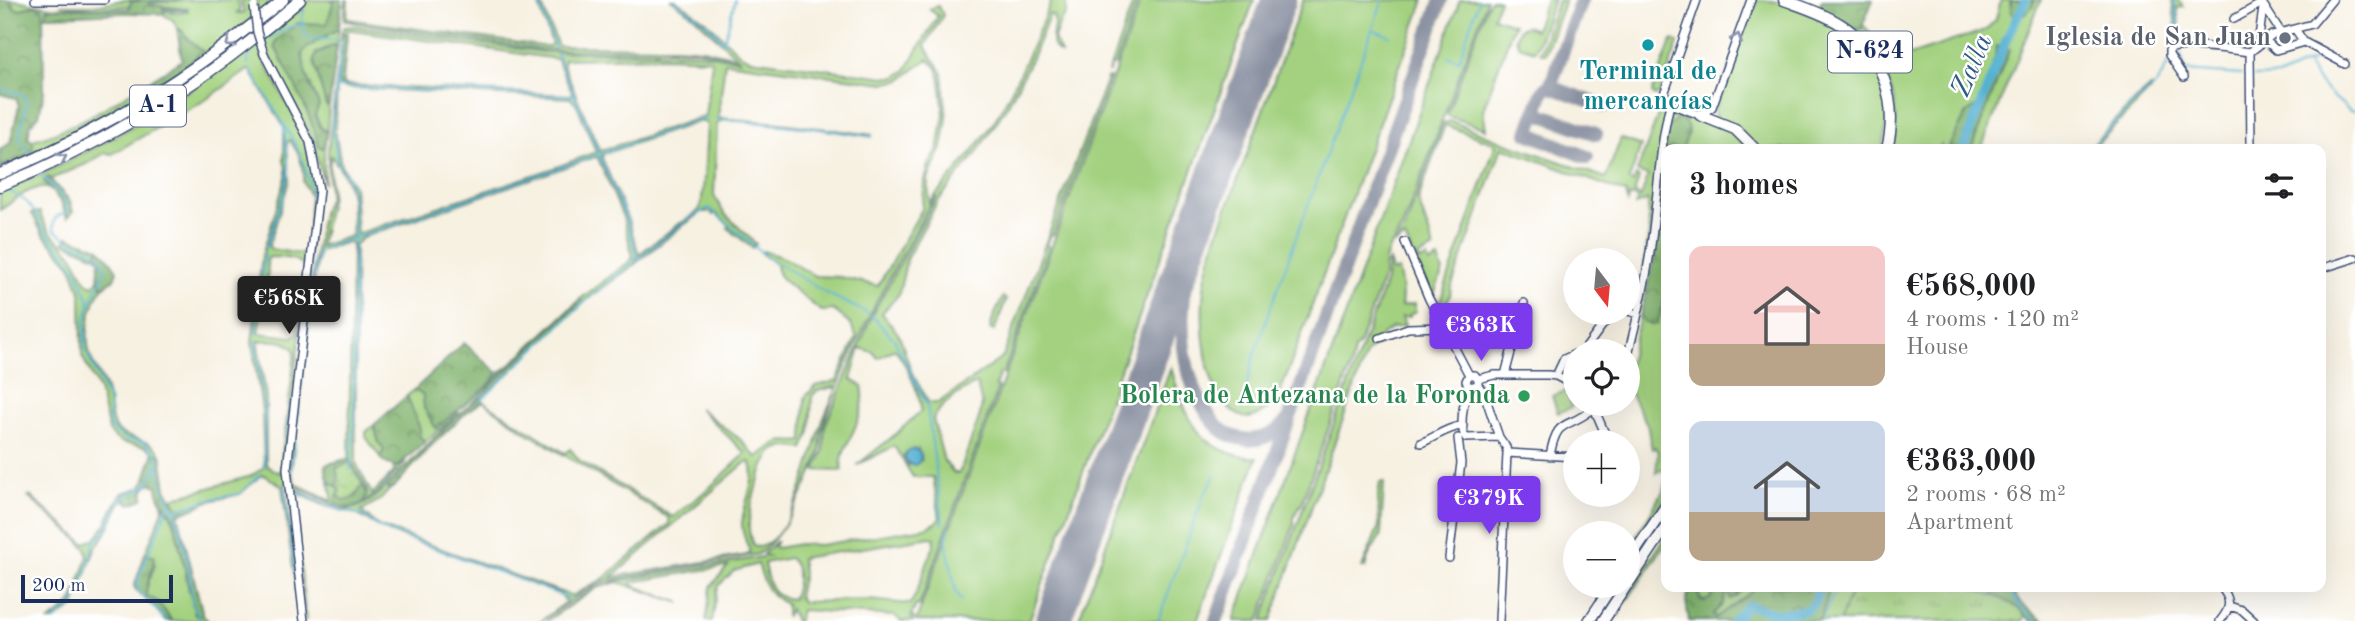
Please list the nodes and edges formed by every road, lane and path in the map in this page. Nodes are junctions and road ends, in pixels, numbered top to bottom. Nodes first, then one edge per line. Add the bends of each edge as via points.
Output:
1 (35, 0) edge
2 (104, 0) edge
3 (283, 0) edge
4 (1697, 0) edge
5 (1751, 0) edge
6 (1784, 0) edge
7 (2332, 0) edge
8 (300, 1) edge
9 (2262, 1) edge
10 (254, 3) edge
11 (2234, 19) dead end
12 (2295, 29) junction
13 (2280, 31) junction
14 (2261, 42) junction
15 (2304, 42) junction
16 (2250, 52) junction
17 (2345, 64) dead end
18 (2184, 77) dead end
19 (1670, 104) junction
20 (1700, 115) junction
21 (1663, 144) edge
22 (1750, 144) edge
23 (1887, 144) edge
24 (2250, 144) edge
25 (1661, 155) edge
26 (0, 174) edge
27 (0, 186) edge
28 (1405, 242) dead end
29 (2355, 258) edge
30 (2326, 267) edge
31 (1524, 303) dead end
32 (1640, 308) edge
33 (1443, 327) junction
34 (1380, 338) dead end
35 (1563, 361) edge
36 (1505, 375) junction
37 (1556, 376) junction
38 (1563, 380) edge
39 (1475, 384) junction
40 (1580, 416) edge
41 (1463, 426) junction
42 (1441, 435) junction
43 (1461, 437) junction
44 (1499, 437) junction
45 (1421, 443) dead end
46 (1507, 453) junction
47 (1550, 456) junction
48 (1563, 457) edge
49 (1661, 513) edge
50 (1661, 534) edge
51 (1640, 544) edge
52 (1449, 558) dead end
53 (1640, 566) edge
54 (2224, 592) edge
55 (1604, 598) edge
56 (1618, 598) edge
57 (2230, 606) junction
58 (304, 621) edge
59 (1499, 621) edge
60 (1589, 621) edge
61 (1603, 621) edge
62 (2220, 621) edge
63 (2254, 621) edge

1 - 2 street
3 -> 26 highway, A-1 via 153,97
4 - 19 street via 1664,91
20 -> 5 street via 1712,107
6 - 23 highway, N-624 via 1840,24 1872,54 1889,96
7 - 12 street via 2318,19
27 -> 8 highway, A-1 via 160,105
9 - 11 street
9 - 13 street
9 - 14 street
10 - 58 street, bridge via 264,54 310,142 319,190 287,468
12 - 13 street
12 - 15 street
13 - 14 street
14 - 15 street via 2276,50
14 - 16 street
15 - 17 street
16 - 18 street via 2193,44 2173,46 2169,55
16 - 24 street
19 - 20 street
19 - 21 street
20 - 22 highway via 1735,129
25 - 32 street
28 - 33 street
29 - 30 street
31 - 36 street
33 - 34 street via 1408,328
33 - 39 street via 1469,375 1466,381
35 - 37 street
36 - 37 street
36 - 39 street
37 - 38 street
39 - 41 street via 1465,397
39 - 44 street via 1485,393
40 - 47 street via 1553,435
41 - 42 street
41 - 43 street
42 - 43 street
42 - 45 street
43 - 44 street
43 - 52 street
44 - 46 street
46 - 47 street
46 - 59 street
47 - 48 street
49 - 51 highway
50 - 53 highway
54 - 57 street
55 - 60 highway
56 - 61 highway
57 - 62 street
57 - 63 street

